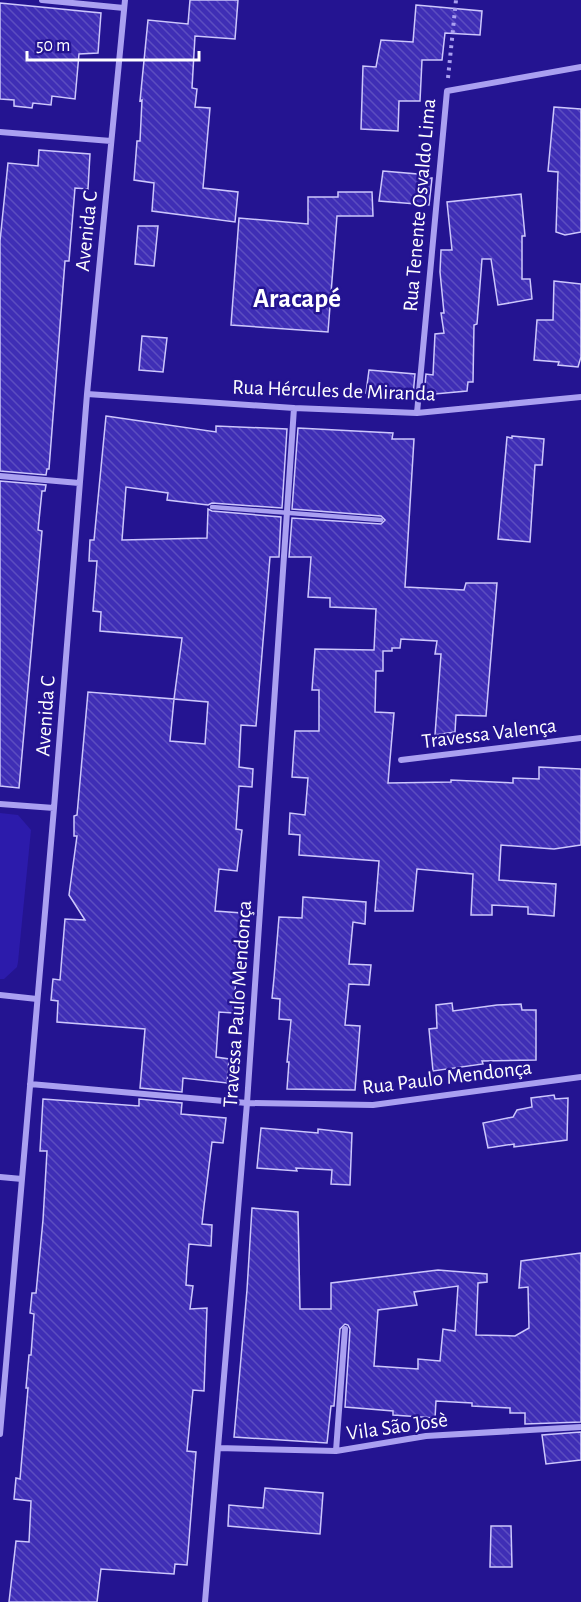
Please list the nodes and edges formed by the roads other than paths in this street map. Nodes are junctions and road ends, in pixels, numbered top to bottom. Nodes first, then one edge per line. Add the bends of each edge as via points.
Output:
1 (42, 0) edge
2 (124, 4) edge
3 (581, 67) edge
4 (0, 132) edge
5 (111, 141) junction
6 (87, 394) junction
7 (581, 397) edge
8 (294, 408) junction
9 (417, 413) junction
10 (0, 476) edge
11 (79, 483) junction
12 (212, 507) dead end
13 (287, 513) junction
14 (381, 520) dead end
15 (581, 738) edge
16 (401, 760) dead end
17 (0, 804) edge
18 (54, 808) junction
19 (0, 995) edge
20 (38, 999) junction
21 (581, 1077) edge
22 (30, 1084) junction
23 (247, 1103) junction
24 (0, 1177) edge
25 (22, 1179) junction
26 (345, 1329) dead end
27 (581, 1427) edge
28 (0, 1434) edge
29 (218, 1448) junction
30 (336, 1451) junction
31 (205, 1602) edge

1 - 2 street
2 - 5 street, Avenida C
3 - 9 street, Rua Tenente Osvaldo Lima via 447,91
4 - 5 street
5 - 6 street, Avenida C
6 - 8 street, Rua Hércules de Miranda
6 - 11 street, Avenida C
7 - 9 street, Rua Hércules de Miranda
8 - 9 street, Rua Hércules de Miranda
8 - 13 street, Travessa Paulo Mendonça
10 - 11 street
11 - 18 street, Avenida C
12 - 13 lane
13 - 14 lane
13 - 23 street, Travessa Paulo Mendonça
15 - 16 street, Travessa Valença
17 - 18 street
18 - 20 street, Avenida C
19 - 20 street
20 - 22 street, Avenida C
21 - 23 street, Rua Paulo Mendonça via 373,1106
22 - 23 street, Rua Paulo Mendonça
22 - 25 street, Avenida C
23 - 29 street, Travessa Paulo Mendonça
24 - 25 street
25 - 28 street, Avenida C
26 - 30 street
27 - 30 street, Vila São Josè via 426,1436
29 - 30 street, Vila São Josè
29 - 31 street, Travessa Paulo Mendonça

